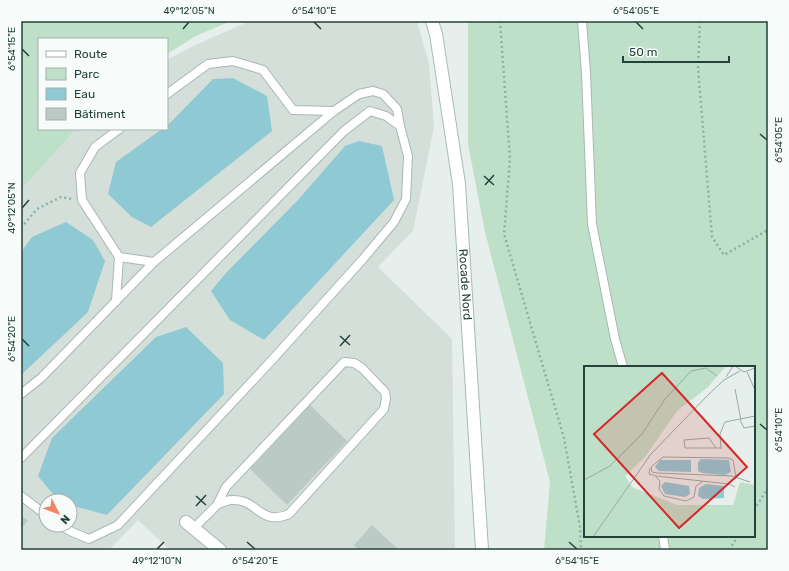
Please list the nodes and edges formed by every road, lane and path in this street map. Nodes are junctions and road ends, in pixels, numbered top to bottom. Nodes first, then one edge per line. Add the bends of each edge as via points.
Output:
1 (432, 21) edge
2 (500, 21) edge
3 (582, 21) edge
4 (700, 21) edge
5 (168, 93) edge
6 (334, 111) junction
7 (400, 126) junction
8 (118, 130) edge
9 (82, 200) junction
10 (21, 228) edge
11 (768, 230) edge
12 (119, 257) junction
13 (154, 262) junction
14 (116, 301) junction
15 (623, 366) edge
16 (21, 394) edge
17 (21, 458) edge
18 (768, 488) edge
19 (21, 496) edge
20 (217, 505) junction
21 (755, 508) edge
22 (38, 509) edge
23 (190, 525) joint
24 (74, 533) edge
25 (663, 537) edge
26 (737, 537) edge
27 (220, 550) edge
28 (482, 550) edge
29 (581, 550) edge
30 (665, 550) edge
31 (729, 550) edge

1 - 28 main road, Rocade Nord via 458,184
2 - 29 path via 510,159 504,234 564,438 580,527
3 - 15 lane via 592,224
4 - 11 path via 698,68 712,237 724,255
5 - 6 lane via 208,64 233,61 263,70 293,110
6 - 7 lane via 359,94 373,91 383,94 397,109
6 - 13 lane
7 - 17 lane via 386,116 370,112 344,131
7 - 24 lane via 408,156 406,199 394,222 272,360 118,525 88,539
8 - 9 lane via 95,146 80,173
9 - 10 path via 62,197 37,209
9 - 12 lane
12 - 13 lane
12 - 14 lane
13 - 14 lane
14 - 16 lane via 41,378
18 - 21 path
19 - 22 lane
20 - 20 lane via 231,500 246,502 268,518 281,518 289,514 384,409 385,392 362,368 344,362 226,487
20 - 23 lane
23 - 27 main road
25 - 30 lane
26 - 31 path

